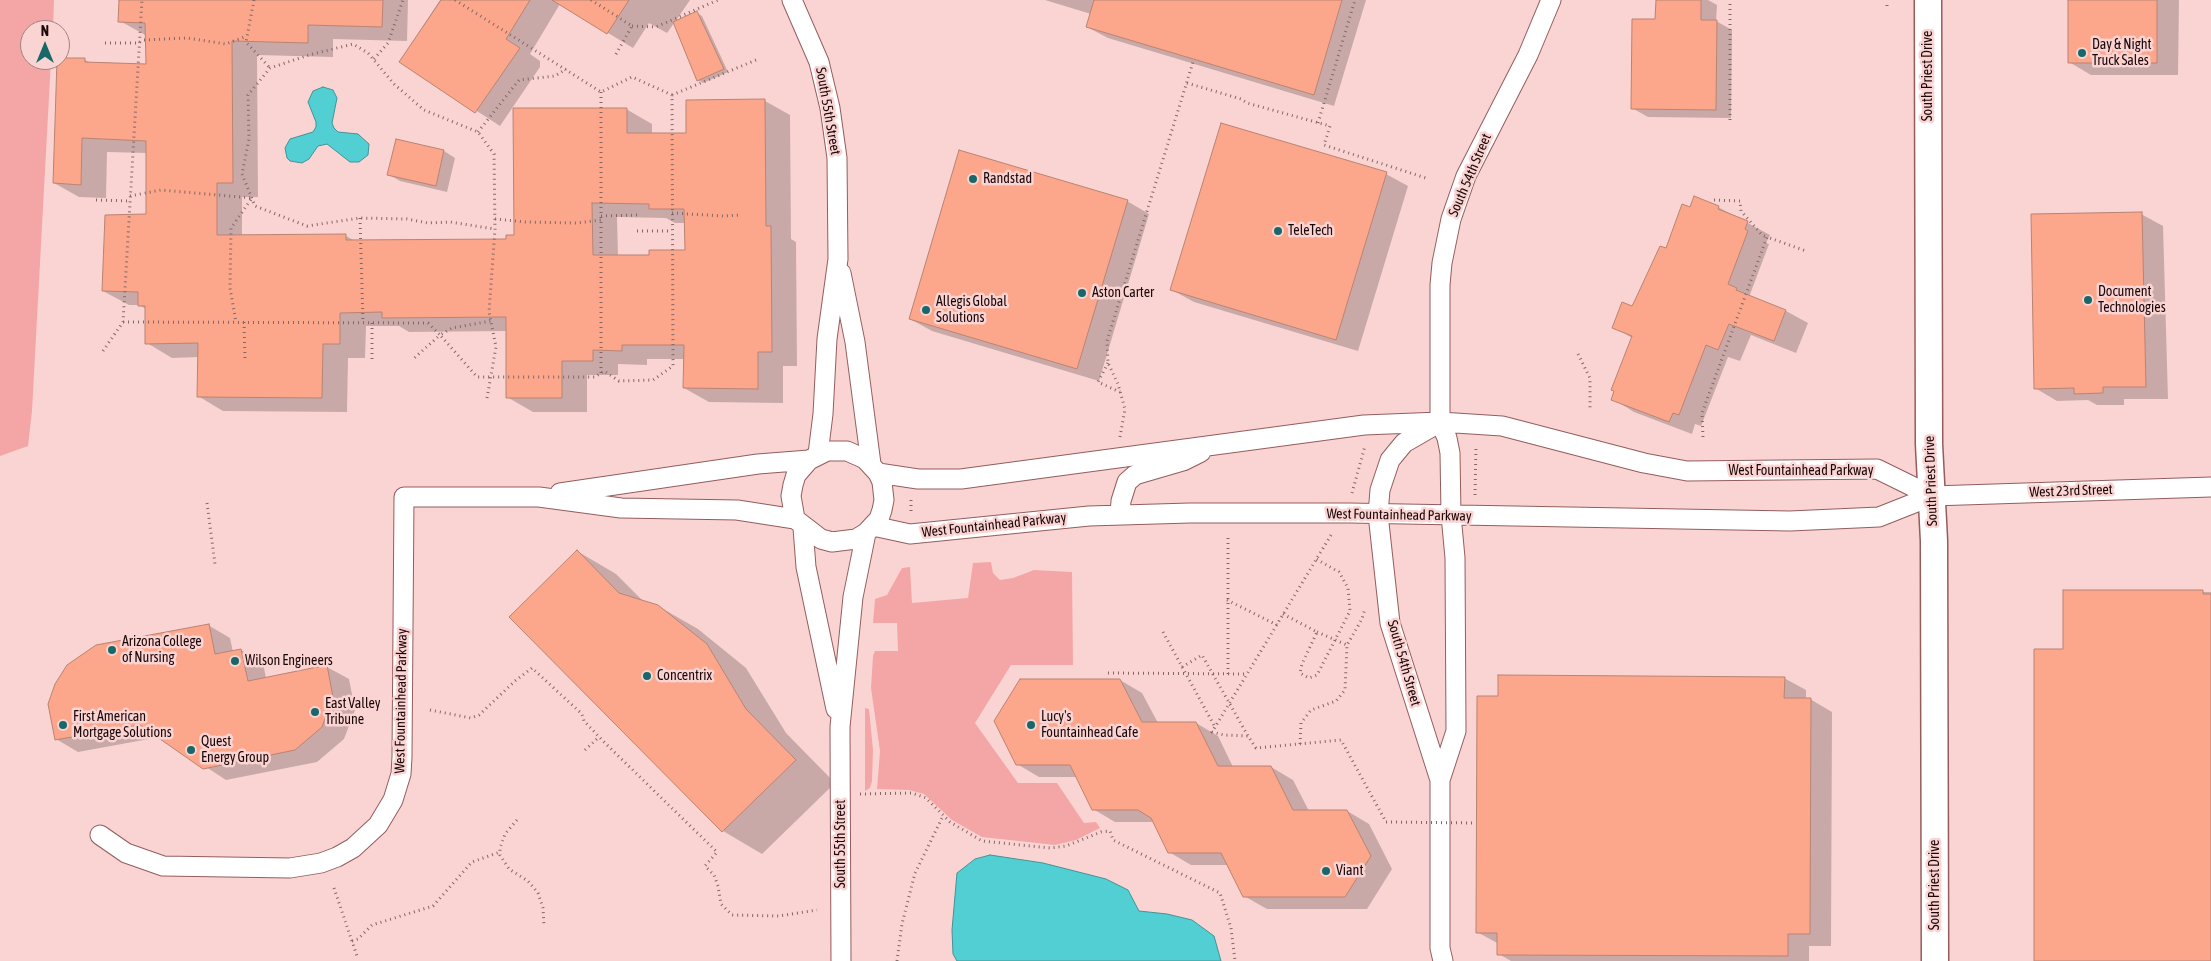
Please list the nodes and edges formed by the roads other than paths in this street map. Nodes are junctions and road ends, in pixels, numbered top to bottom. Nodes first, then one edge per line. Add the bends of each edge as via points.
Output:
1 (792, 0) edge
2 (1551, 0) edge
3 (1928, 0) edge
4 (838, 259) junction
5 (1440, 422) junction
6 (1218, 443) junction
7 (814, 457) junction
8 (874, 468) junction
9 (2211, 487) edge
10 (1932, 496) junction
11 (539, 497) junction
12 (1120, 514) junction
13 (1378, 514) junction
14 (1451, 515) junction
15 (799, 523) junction
16 (870, 530) junction
17 (840, 727) junction
18 (1440, 780) junction
19 (100, 835) dead end
20 (841, 961) edge
21 (1443, 961) edge
22 (1935, 961) edge

1 - 4 street, South 55th Street via 819,62 835,132 839,192
2 - 5 street, South 54th Street via 1531,48 1466,176 1445,241 1440,285
3 - 10 main road, South Priest Drive via 1929,444
4 - 7 street, South 55th Street via 827,339 824,399
4 - 8 street, South 55th Street via 855,342
5 - 6 street, West Fountainhead Parkway via 1384,423
5 - 10 street, West Fountainhead Parkway via 1502,426 1644,463 1687,470 1878,469
5 - 13 street, South 54th Street via 1404,443 1390,460 1380,490
5 - 14 street, South 54th Street via 1450,453
6 - 8 street, West Fountainhead Parkway via 961,479 918,479
6 - 12 street via 1183,461 1135,475 1127,482
7 - 8 street via 827,451 847,450
7 - 11 street, West Fountainhead Parkway
7 - 15 street via 796,475 793,485 792,496
8 - 16 street via 882,482 884,500 879,519
9 - 10 street, West 23rd Street
10 - 14 street, West Fountainhead Parkway via 1879,517 1823,520
10 - 22 main road, South Priest Drive
11 - 15 street, West Fountainhead Parkway via 621,508 737,510
11 - 19 street, West Fountainhead Parkway via 404,497 401,774 387,813 366,838 353,848 305,867 163,866 126,853
12 - 13 street, West Fountainhead Parkway
12 - 16 street, West Fountainhead Parkway via 910,534
13 - 14 street, West Fountainhead Parkway
13 - 18 street, South 54th Street via 1390,623
14 - 18 street, South 54th Street via 1455,558 1456,731
15 - 16 street via 820,539 832,542 856,539
15 - 17 street, South 55th Street
16 - 17 street, South 55th Street via 853,597
17 - 20 street, South 55th Street
18 - 21 street, South 54th Street via 1440,948

